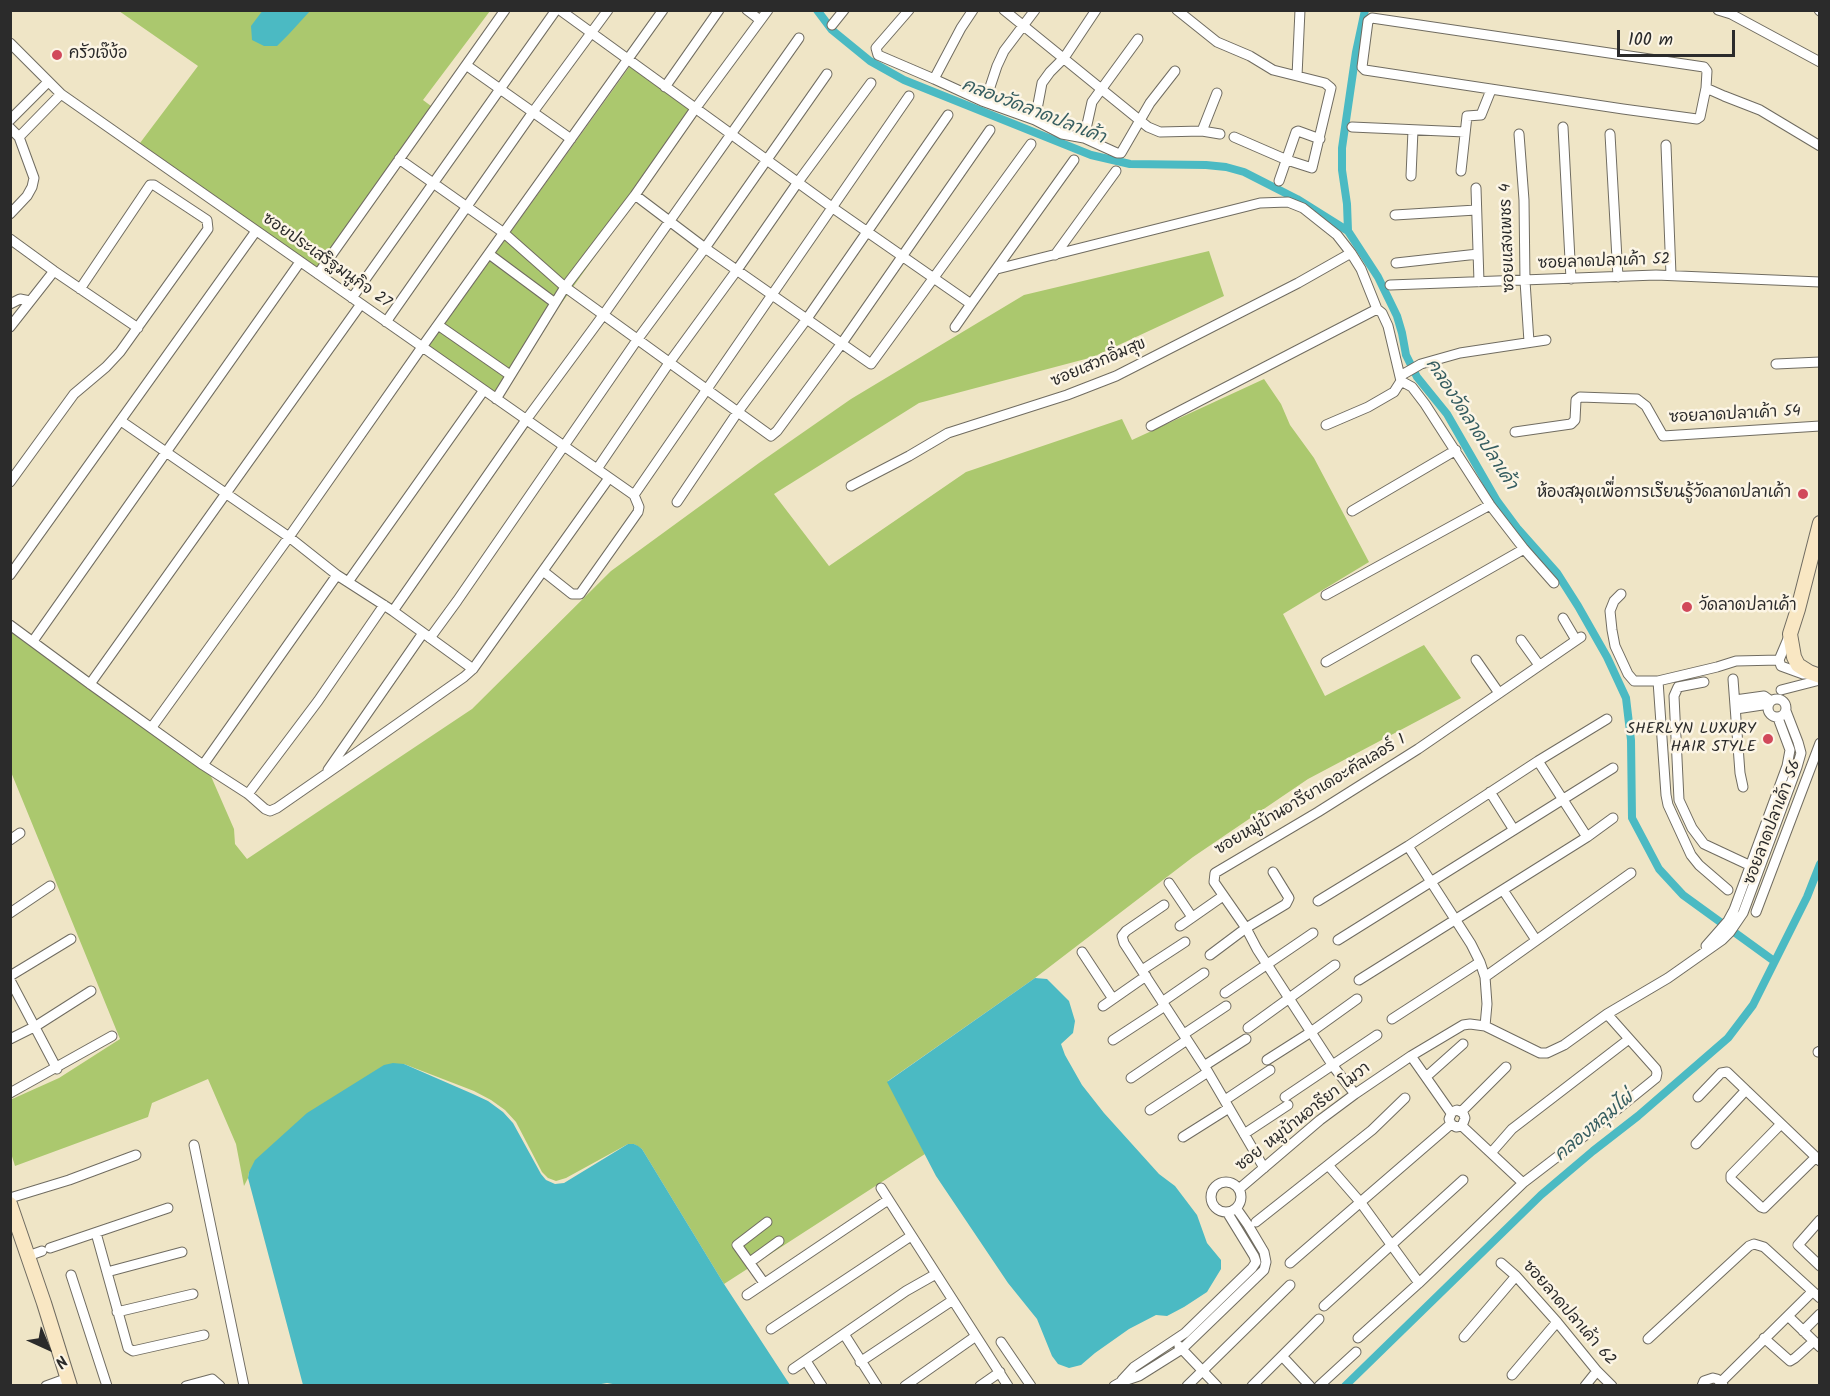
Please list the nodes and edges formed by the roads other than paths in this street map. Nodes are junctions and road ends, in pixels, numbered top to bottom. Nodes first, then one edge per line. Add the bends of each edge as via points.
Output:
1 (505, 10) edge
2 (558, 10) edge
3 (608, 10) edge
4 (663, 10) edge
5 (719, 10) edge
6 (747, 10) edge
7 (768, 10) edge
8 (844, 10) edge
9 (909, 10) edge
10 (973, 10) edge
11 (1004, 10) edge
12 (1035, 10) edge
13 (1096, 10) edge
14 (1177, 10) edge
15 (1300, 10) edge
16 (1718, 10) edge
17 (760, 20) junction
18 (832, 25) dead end
19 (1022, 25) junction
20 (591, 33) junction
21 (799, 38) dead end
22 (1138, 39) dead end
23 (12, 46) edge
24 (1064, 58) junction
25 (628, 59) junction
26 (1820, 62) edge
27 (466, 65) junction
28 (1175, 71) dead end
29 (827, 74) dead end
30 (1297, 76) junction
31 (934, 79) junction
32 (48, 82) junction
33 (871, 83) dead end
34 (665, 87) junction
35 (501, 88) junction
36 (1706, 88) junction
37 (1102, 89) junction
38 (1491, 90) junction
39 (1217, 93) dead end
40 (61, 94) junction
41 (909, 96) dead end
42 (985, 102) junction
43 (695, 109) junction
44 (533, 112) junction
45 (948, 116) dead end
46 (10, 120) edge
47 (1035, 120) junction
48 (1138, 121) junction
49 (1352, 127) dead end
50 (1563, 127) dead end
51 (10, 128) edge
52 (990, 130) dead end
53 (1413, 130) junction
54 (1202, 131) junction
55 (1465, 132) junction
56 (1220, 134) dead end
57 (1519, 134) dead end
58 (730, 135) junction
59 (1610, 135) dead end
60 (19, 137) junction
61 (1234, 137) dead end
62 (1084, 138) junction
63 (571, 139) junction
64 (1320, 139) junction
65 (1031, 144) dead end
66 (1666, 145) dead end
67 (1820, 146) edge
68 (399, 159) junction
69 (765, 160) junction
70 (1074, 160) dead end
71 (1287, 160) junction
72 (1116, 171) dead end
73 (1461, 171) dead end
74 (1411, 176) dead end
75 (1279, 181) dead end
76 (798, 182) junction
77 (433, 183) junction
78 (1476, 188) dead end
79 (635, 195) junction
80 (468, 207) junction
81 (833, 208) junction
82 (1476, 210) junction
83 (10, 214) edge
84 (1395, 215) dead end
85 (669, 221) junction
86 (256, 231) junction
87 (868, 232) junction
88 (504, 233) junction
89 (10, 238) edge
90 (705, 248) junction
91 (1351, 253) junction
92 (489, 254) junction
93 (1478, 254) junction
94 (1055, 255) junction
95 (903, 256) junction
96 (300, 262) junction
97 (1396, 263) dead end
98 (997, 269) junction
99 (738, 270) junction
100 (54, 271) junction
101 (318, 274) junction
102 (1671, 275) junction
103 (1618, 277) junction
104 (934, 279) junction
105 (1571, 279) junction
106 (1525, 281) junction
107 (1479, 282) junction
108 (1820, 282) edge
109 (1390, 285) dead end
110 (565, 287) junction
111 (80, 289) junction
112 (772, 295) junction
113 (352, 298) junction
114 (30, 301) junction
115 (555, 303) junction
116 (10, 304) edge
117 (361, 304) junction
118 (971, 304) junction
119 (1377, 309) junction
120 (604, 314) junction
121 (806, 320) junction
122 (387, 322) junction
123 (438, 325) junction
124 (10, 327) edge
125 (955, 327) dead end
126 (138, 328) junction
127 (638, 340) junction
128 (1546, 340) dead end
129 (1529, 342) junction
130 (842, 343) junction
131 (422, 347) junction
132 (1820, 362) edge
133 (669, 363) junction
134 (1776, 364) dead end
135 (510, 375) junction
136 (1402, 377) junction
137 (484, 390) junction
138 (706, 390) junction
139 (496, 399) junction
140 (737, 413) junction
141 (526, 420) junction
142 (121, 422) junction
143 (1326, 425) dead end
144 (1151, 426) dead end
145 (1820, 426) edge
146 (1515, 432) dead end
147 (564, 446) junction
148 (1456, 450) junction
149 (166, 453) junction
150 (597, 469) junction
151 (609, 478) junction
152 (10, 482) edge
153 (851, 486) dead end
154 (226, 494) junction
155 (634, 495) junction
156 (677, 502) dead end
157 (1490, 505) junction
158 (1352, 511) dead end
159 (1820, 524) edge
160 (289, 537) junction
161 (1524, 549) junction
162 (543, 572) junction
163 (11, 574) edge
164 (337, 575) junction
165 (348, 582) junction
166 (1554, 583) dead end
167 (1621, 594) dead end
168 (1326, 595) dead end
169 (384, 605) junction
170 (393, 611) junction
171 (1563, 618) dead end
172 (10, 625) edge
173 (1790, 634) junction
174 (426, 635) junction
175 (1521, 640) dead end
176 (33, 641) junction
177 (1476, 660) dead end
178 (1779, 660) junction
179 (1326, 662) dead end
180 (1539, 665) junction
181 (473, 669) junction
182 (1789, 669) junction
183 (1817, 676) edge
184 (1733, 679) dead end
185 (1658, 681) junction
186 (1704, 682) dead end
187 (90, 684) junction
188 (1499, 693) junction
189 (1775, 699) junction
190 (1736, 705) junction
191 (1786, 711) junction
192 (1778, 718) junction
193 (1607, 719) dead end
194 (152, 727) junction
195 (1820, 743) edge
196 (1538, 761) junction
197 (203, 765) junction
198 (1613, 768) dead end
199 (325, 775) junction
200 (1743, 787) dead end
201 (1490, 792) junction
202 (248, 794) junction
203 (1563, 798) junction
204 (1613, 818) dead end
205 (1514, 830) junction
206 (20, 833) dead end
207 (1587, 837) junction
208 (10, 840) edge
209 (1408, 846) junction
210 (1751, 866) junction
211 (1273, 872) dead end
212 (1631, 873) dead end
213 (1431, 882) junction
214 (1169, 883) dead end
215 (50, 886) dead end
216 (1503, 890) junction
217 (1728, 890) dead end
218 (1223, 896) junction
219 (1318, 901) dead end
220 (1164, 905) dead end
221 (1756, 912) dead end
222 (10, 913) edge
223 (1192, 917) junction
224 (1735, 917) junction
225 (1456, 920) junction
226 (1180, 926) dead end
227 (1246, 928) junction
228 (1313, 933) dead end
229 (71, 939) dead end
230 (1338, 940) dead end
231 (1536, 940) junction
232 (1185, 942) dead end
233 (1082, 952) dead end
234 (1210, 955) dead end
235 (1480, 962) junction
236 (1267, 963) junction
237 (1335, 965) dead end
238 (1144, 973) junction
239 (1204, 974) dead end
240 (1485, 977) junction
241 (10, 978) edge
242 (1359, 980) dead end
243 (91, 991) dead end
244 (1225, 993) dead end
245 (1113, 999) junction
246 (1289, 999) junction
247 (1357, 999) dead end
248 (1164, 1004) junction
249 (1103, 1006) dead end
250 (1226, 1006) dead end
251 (1606, 1014) junction
252 (1392, 1019) dead end
253 (36, 1026) junction
254 (1485, 1026) junction
255 (1248, 1028) dead end
256 (1311, 1032) junction
257 (1377, 1035) dead end
258 (112, 1036) dead end
259 (1185, 1037) junction
260 (10, 1039) edge
261 (1246, 1039) dead end
262 (1629, 1039) junction
263 (1113, 1040) dead end
264 (1462, 1044) dead end
265 (1411, 1056) junction
266 (1267, 1060) dead end
267 (1333, 1066) junction
268 (1506, 1067) dead end
269 (57, 1069) junction
270 (1206, 1069) junction
271 (1270, 1070) dead end
272 (1426, 1077) junction
273 (1131, 1078) dead end
274 (1746, 1090) junction
275 (10, 1093) edge
276 (1355, 1094) junction
277 (1698, 1097) dead end
278 (1406, 1098) dead end
279 (1227, 1104) junction
280 (1150, 1110) dead end
281 (1461, 1112) junction
282 (1451, 1113) junction
283 (1451, 1124) junction
284 (1781, 1124) junction
285 (1462, 1126) junction
286 (1244, 1134) junction
287 (1183, 1137) dead end
288 (1696, 1144) dead end
289 (194, 1145) dead end
290 (1491, 1153) junction
291 (136, 1155) dead end
292 (1818, 1159) edge
293 (1328, 1165) junction
294 (1264, 1168) junction
295 (1463, 1180) dead end
296 (1522, 1183) junction
297 (881, 1188) dead end
298 (1239, 1189) junction
299 (10, 1198) edge
300 (888, 1200) junction
301 (1361, 1203) junction
302 (10, 1204) edge
303 (168, 1208) dead end
304 (1232, 1210) junction
305 (1820, 1220) edge
306 (766, 1222) dead end
307 (1256, 1222) dead end
308 (96, 1233) junction
309 (911, 1236) junction
310 (779, 1241) dead end
311 (1392, 1245) junction
312 (40, 1252) junction
313 (182, 1252) dead end
314 (750, 1262) junction
315 (1290, 1263) dead end
316 (1502, 1263) dead end
317 (1820, 1266) edge
318 (107, 1272) junction
319 (936, 1274) junction
320 (71, 1275) dead end
321 (1516, 1276) junction
322 (764, 1283) junction
323 (1419, 1283) junction
324 (1290, 1285) dead end
325 (193, 1294) dead end
326 (747, 1295) dead end
327 (1816, 1295) edge
328 (953, 1300) junction
329 (1324, 1306) dead end
330 (117, 1312) junction
331 (1820, 1314) edge
332 (1788, 1316) junction
333 (1319, 1319) dead end
334 (1557, 1322) junction
335 (771, 1329) dead end
336 (1803, 1331) junction
337 (844, 1334) junction
338 (204, 1335) dead end
339 (976, 1336) junction
340 (1464, 1337) dead end
341 (1358, 1338) dead end
342 (1764, 1338) junction
343 (1648, 1339) dead end
344 (1175, 1340) junction
345 (1001, 1342) dead end
346 (1817, 1344) edge
347 (1182, 1349) junction
348 (1356, 1352) dead end
349 (1282, 1356) junction
350 (806, 1360) junction
351 (861, 1362) junction
352 (794, 1369) dead end
353 (1202, 1370) junction
354 (1597, 1371) junction
355 (1000, 1372) junction
356 (1512, 1375) dead end
357 (69, 1382) edge
358 (1117, 1384) edge
359 (1722, 1384) edge
360 (46, 1386) edge
361 (107, 1386) edge
362 (186, 1386) edge
363 (220, 1386) edge
364 (244, 1386) edge
365 (822, 1386) edge
366 (877, 1386) edge
367 (905, 1386) edge
368 (980, 1386) edge
369 (1008, 1386) edge
370 (1031, 1386) edge
371 (1187, 1386) edge
372 (1217, 1386) edge
373 (1252, 1386) edge
374 (1310, 1386) edge
375 (1319, 1386) edge
376 (1584, 1386) edge
377 (1612, 1386) edge
378 (1701, 1386) edge

1 - 27 street
2 - 20 street
2 - 35 street
3 - 20 street
4 - 25 street
5 - 34 street
6 - 17 street
7 - 17 street
8 - 18 street
9 - 31 street via 876,52
10 - 31 street
11 - 19 street
12 - 19 street
13 - 24 street
14 - 30 street via 1217,42 1274,70
15 - 30 street
16 - 26 street
17 - 43 street
19 - 24 street
19 - 42 street via 1004,51
20 - 25 street
20 - 44 street
21 - 58 street
22 - 37 street
23 - 32 street, ซอยประเสริฐมนูกิจ 27
24 - 37 street
24 - 47 street via 1042,83
25 - 34 street
25 - 63 street
27 - 35 street
27 - 68 street
28 - 48 street
29 - 69 street
30 - 64 street via 1331,88
31 - 42 street
32 - 40 street, ซอยประเสริฐมนูกิจ 27
32 - 46 street
33 - 76 street
34 - 43 street
35 - 44 street
35 - 77 street
36 - 38 street via 1697,119
36 - 38 street via 1704,67 1372,18 1368,21 1363,69
36 - 67 street via 1760,110
37 - 48 street
37 - 62 street via 1092,102
38 - 55 street via 1481,115 1467,116
39 - 54 street
40 - 60 street
40 - 86 street, ซอยประเสริฐมนูกิจ 27
41 - 81 street
42 - 47 street
43 - 58 street
43 - 79 street
44 - 63 street
44 - 80 street
45 - 87 street
47 - 62 street via 1062,134
48 - 54 street via 1160,132
48 - 62 street via 1119,154
49 - 53 street
50 - 105 street
51 - 60 street
52 - 95 street
53 - 55 street
53 - 74 street
54 - 56 street
55 - 73 street
57 - 106 street, ซอยแสงเพชร 4
58 - 69 street
58 - 85 street
59 - 103 street
60 - 83 street via 34,178 27,196
61 - 71 street
63 - 88 street
64 - 71 street via 1297,131
64 - 71 street via 1312,168
65 - 104 street
66 - 102 street
68 - 77 street
68 - 101 street
69 - 76 street
69 - 90 street
70 - 98 street
71 - 75 street
72 - 94 street
76 - 81 street
76 - 99 street
77 - 80 street
77 - 113 street
78 - 82 street
79 - 85 street
79 - 110 street
80 - 88 street
80 - 122 street
81 - 87 street
81 - 112 street
82 - 84 street
82 - 93 street
85 - 90 street
85 - 120 street
86 - 96 street, ซอยประเสริฐมนูกิจ 27
86 - 142 street
87 - 95 street
87 - 121 street
88 - 92 street
88 - 110 street
89 - 100 street
90 - 99 street
90 - 127 street
91 - 94 street via 1303,208 1288,202 1260,203
91 - 119 street
91 - 153 street, ซอยเสวกอิ่มสุข via 1116,376 948,433
92 - 115 street
92 - 123 street
93 - 97 street
93 - 107 street
94 - 98 street
95 - 104 street
95 - 130 street
96 - 101 street, ซอยประเสริฐมนูกิจ 27
96 - 149 street
98 - 118 street
99 - 112 street
99 - 133 street
100 - 111 street
100 - 114 street
101 - 113 street, ซอยประเสริฐมนูกิจ 27
102 - 103 street, ซอยลาดปลาเค้า 52
102 - 108 street, ซอยลาดปลาเค้า 52
103 - 105 street, ซอยลาดปลาเค้า 52
104 - 118 street
104 - 130 street via 871,364
105 - 106 street, ซอยลาดปลาเค้า 52
106 - 107 street, ซอยลาดปลาเค้า 52
106 - 129 street, ซอยแสงเพชร 4
107 - 109 street, ซอยลาดปลาเค้า 52
110 - 115 street
110 - 120 street
111 - 126 street
111 - 126 street via 150,185 204,218 208,229
112 - 121 street
112 - 138 street
113 - 117 street, ซอยประเสริฐมนูกิจ 27
114 - 116 street via 20,298
114 - 124 street
115 - 135 street
117 - 122 street, ซอยประเสริฐมนูกิจ 27
117 - 154 street
118 - 125 street
119 - 136 street via 1388,326
119 - 144 street
120 - 127 street
120 - 141 street
121 - 130 street
121 - 140 street
122 - 131 street, ซอยประเสริฐมนูกิจ 27
123 - 131 street
123 - 135 street
126 - 152 street via 114,359 74,394
127 - 133 street
127 - 147 street
128 - 129 street
129 - 136 street via 1460,353 1421,364
130 - 140 street via 773,435 767,435
131 - 137 street, ซอยประเสริฐมนูกิจ 27
131 - 160 street
132 - 134 street
133 - 138 street
133 - 150 street
135 - 139 street
136 - 143 street via 1394,392
136 - 148 street
137 - 139 street, ซอยประเสริฐมนูกิจ 27
137 - 165 street
138 - 140 street
138 - 155 street
139 - 141 street, ซอยประเสริฐมนูกิจ 27
140 - 156 street
141 - 147 street, ซอยประเสริฐมนูกิจ 27
141 - 170 street
142 - 149 street
142 - 163 street
145 - 146 street, ซอยลาดปลาเค้า 54 via 1663,436 1646,406 1637,399 1580,397 1571,424
147 - 150 street, ซอยประเสริฐมนูกิจ 27
147 - 174 street via 457,601
148 - 157 street
148 - 158 street
149 - 154 street
149 - 176 street
150 - 151 street, ซอยประเสริฐมนูกิจ 27
151 - 155 street, ซอยประเสริฐมนูกิจ 27
151 - 162 street
154 - 160 street
154 - 187 street
155 - 162 street via 638,512 580,594 572,594
157 - 161 street
157 - 168 street
159 - 173 street
160 - 164 street
160 - 194 street
161 - 166 street
161 - 179 street
162 - 181 street
164 - 165 street
164 - 197 street
165 - 169 street
167 - 185 street via 1610,611 1615,646 1634,681
169 - 170 street
169 - 202 street
170 - 174 street
171 - 180 street, ซอยหมู่บ้านอารียาเดอะคัลเลอร์ 1 via 1579,638
172 - 176 street
173 - 178 street
173 - 183 street via 1796,661
174 - 181 street
174 - 199 street
175 - 180 street
176 - 187 street
177 - 188 street
178 - 182 street via 1781,666
178 - 185 street via 1736,661
180 - 188 street, ซอยหมู่บ้านอารียาเดอะคัลเลอร์ 1
181 - 199 street
182 - 183 street
182 - 189 street
183 - 189 street
184 - 190 street
185 - 217 street via 1668,804 1691,855
186 - 210 street via 1678,687 1674,696 1679,800 1704,844
187 - 194 street
188 - 218 street, ซอยหมู่บ้านอารียาเดอะคัลเลอร์ 1 via 1318,812 1220,868 1214,879
189 - 190 street
189 - 191 street via 1785,703
189 - 192 street via 1769,714
190 - 200 street
191 - 192 street
191 - 224 street via 1801,753
192 - 210 street via 1790,750
193 - 196 street
194 - 197 street
195 - 221 street, ซอยลาดปลาเค้า 56
196 - 201 street
196 - 203 street
197 - 202 street
198 - 203 street
199 - 202 street via 270,811
201 - 205 street
201 - 209 street
203 - 205 street
203 - 207 street
204 - 207 street
205 - 213 street
206 - 208 street
207 - 216 street
209 - 213 street
209 - 219 street
210 - 224 street
211 - 227 street via 1289,901
212 - 231 street
213 - 225 street
213 - 230 street
214 - 223 street
215 - 222 street
216 - 225 street
216 - 231 street
218 - 223 street
218 - 227 street, ซอยหมู่บ้านอารียาเดอะคัลเลอร์ 1
220 - 238 street via 1122,936
223 - 226 street
224 - 251 street via 1730,932 1668,978
225 - 235 street
225 - 242 street
227 - 234 street
227 - 236 street, ซอยหมู่บ้านอารียาเดอะคัลเลอร์ 1
228 - 236 street
229 - 241 street
231 - 240 street
232 - 238 street
233 - 245 street
235 - 240 street
235 - 252 street
236 - 244 street
236 - 246 street, ซอยหมู่บ้านอารียาเดอะคัลเลอร์ 1
237 - 246 street
238 - 245 street
238 - 248 street
239 - 248 street
240 - 254 street
241 - 253 street
243 - 253 street
245 - 249 street
246 - 255 street
246 - 256 street, ซอยหมู่บ้านอารียาเดอะคัลเลอร์ 1
247 - 256 street
248 - 259 street
248 - 263 street
250 - 259 street
251 - 254 street via 1547,1053
251 - 262 street
253 - 260 street
253 - 269 street
254 - 265 street, ซอย หมูบ้านอารียา โมวา via 1463,1025
256 - 266 street
256 - 267 street, ซอยหมู่บ้านอารียาเดอะคัลเลอร์ 1
257 - 267 street
258 - 269 street
259 - 270 street
259 - 273 street
261 - 270 street
262 - 290 street via 1512,1129
262 - 296 street via 1656,1069 1656,1078
264 - 272 street
265 - 272 street
265 - 276 street, ซอย หมูบ้านอารียา โมวา
267 - 276 street, ซอยหมู่บ้านอารียาเดอะคัลเลอร์ 1
267 - 286 street
268 - 281 street
269 - 275 street
270 - 279 street
270 - 280 street
271 - 279 street
272 - 282 street
274 - 277 street via 1723,1071
274 - 284 street
274 - 288 street
276 - 294 street, ซอย หมูบ้านอารียา โมวา
278 - 293 street
279 - 286 street
279 - 287 street
281 - 282 street
281 - 285 street via 1466,1118
282 - 283 street
283 - 285 street
283 - 301 street
284 - 292 street
284 - 292 street via 1731,1179 1764,1208
285 - 290 street
286 - 294 street
289 - 364 street
290 - 296 street
291 - 299 street
293 - 301 street
293 - 307 street
294 - 298 street, ซอย หมูบ้านอารียา โมวา
295 - 311 street
296 - 323 street
297 - 300 street
298 - 304 street via 1240,1199
298 - 304 street via 1222,1182 1212,1190 1212,1203 1221,1211
300 - 309 street
300 - 322 street
301 - 311 street
301 - 315 street
302 - 312 street
303 - 308 street
304 - 344 street via 1256,1262
304 - 347 street via 1248,1225 1264,1252 1264,1270
305 - 317 street via 1798,1245
306 - 314 street via 737,1245
308 - 312 street
308 - 318 street
309 - 319 street
309 - 335 street
310 - 314 street
311 - 323 street
311 - 329 street
312 - 357 street
313 - 318 street
314 - 322 street
316 - 321 street, ซอยลาดปลาเค้า 62
318 - 330 street
319 - 328 street
319 - 337 street
320 - 361 street
321 - 334 street, ซอยลาดปลาเค้า 62
321 - 340 street
322 - 326 street
323 - 341 street
324 - 353 street
325 - 330 street
327 - 332 street
327 - 343 street via 1764,1247 1754,1244
328 - 339 street
328 - 351 street
330 - 338 street via 128,1348 133,1351
331 - 336 street
332 - 336 street
332 - 342 street
333 - 349 street
334 - 354 street, ซอยลาดปลาเค้า 62
334 - 356 street
336 - 346 street
337 - 350 street
337 - 351 street
339 - 355 street
339 - 367 street
342 - 346 street via 1790,1360
342 - 359 street
344 - 347 street
344 - 358 street via 1134,1367
345 - 370 street
347 - 353 street
347 - 358 street via 1139,1376
348 - 375 street
349 - 373 street
349 - 374 street
350 - 352 street
350 - 365 street
351 - 366 street
353 - 371 street
353 - 372 street
354 - 376 street
354 - 377 street, ซอยลาดปลาเค้า 62
355 - 368 street
355 - 369 street
357 - 360 street
359 - 378 street via 1708,1378
362 - 363 street via 212,1379

